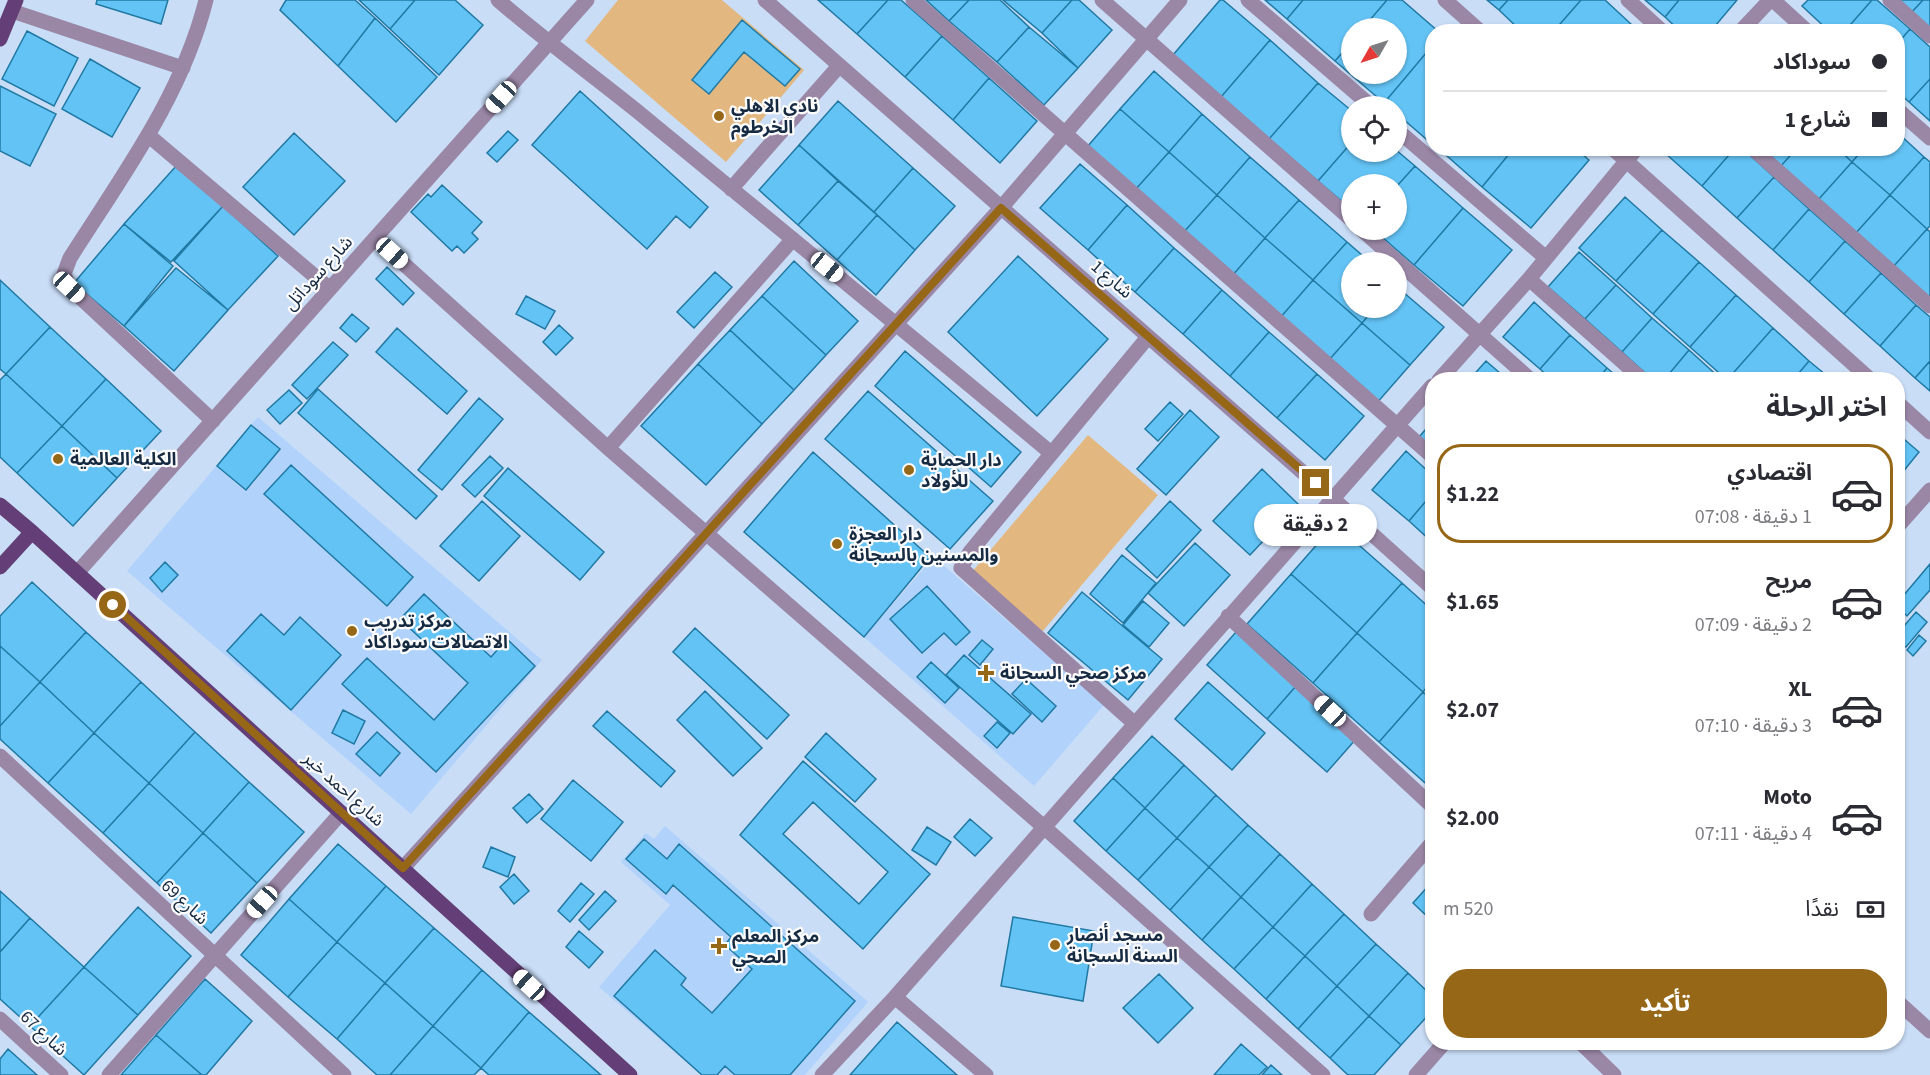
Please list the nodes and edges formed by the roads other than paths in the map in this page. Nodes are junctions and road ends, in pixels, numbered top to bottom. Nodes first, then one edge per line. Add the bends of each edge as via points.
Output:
1 (206, 0) edge
2 (498, 0) edge
3 (587, 0) edge
4 (913, 0) edge
5 (1102, 0) edge
6 (1180, 0) edge
7 (1248, 0) edge
8 (1445, 0) edge
9 (1628, 0) edge
10 (1772, 0) edge
11 (1890, 0) edge
12 (768, 1) edge
13 (14, 5) edge
14 (1472, 24) edge
15 (1654, 24) edge
16 (1748, 24) edge
17 (1799, 24) edge
18 (1930, 36) edge
19 (0, 39) edge
20 (1148, 39) junction
21 (549, 43) junction
22 (839, 66) junction
23 (183, 68) junction
24 (1359, 96) edge
25 (1905, 116) edge
26 (1066, 133) junction
27 (148, 135) junction
28 (1407, 138) edge
29 (1930, 138) edge
30 (1425, 154) edge
31 (1427, 156) edge
32 (1621, 156) edge
33 (1630, 156) edge
34 (1761, 156) edge
35 (1626, 161) junction
36 (731, 189) junction
37 (1001, 208) junction
38 (1341, 210) edge
39 (375, 238) junction
40 (793, 239) junction
41 (1373, 240) edge
42 (1546, 258) junction
43 (1529, 279) junction
44 (330, 289) junction
45 (1930, 306) edge
46 (896, 323) junction
47 (1480, 334) junction
48 (1148, 337) junction
49 (1446, 372) edge
50 (1522, 372) edge
51 (1634, 372) edge
52 (1862, 372) edge
53 (1425, 394) edge
54 (1905, 409) edge
55 (213, 421) junction
56 (1397, 424) junction
57 (1930, 432) edge
58 (608, 448) junction
59 (1425, 450) edge
60 (1052, 453) junction
61 (1930, 490) edge
62 (1332, 498) junction
63 (0, 505) edge
64 (1905, 518) edge
65 (32, 532) junction
66 (706, 534) junction
67 (0, 567) edge
68 (77, 573) junction
69 (1425, 582) edge
70 (1228, 616) junction
71 (1135, 724) junction
72 (0, 756) edge
73 (1425, 799) edge
74 (341, 813) junction
75 (1045, 828) junction
76 (1425, 851) edge
77 (403, 868) junction
78 (1371, 914) dead end
79 (214, 956) junction
80 (895, 997) junction
81 (1905, 1008) edge
82 (0, 1019) edge
83 (1930, 1031) edge
84 (1438, 1050) edge
85 (1588, 1050) edge
86 (60, 1075) edge
87 (109, 1075) edge
88 (344, 1075) edge
89 (630, 1075) edge
90 (822, 1075) edge
91 (986, 1075) edge
92 (1323, 1075) edge
93 (1416, 1075) edge
94 (1614, 1075) edge

1 - 23 street
2 - 21 street
3 - 21 street, شارع سوداتل
4 - 26 street
5 - 20 street
6 - 20 street
7 - 24 street
8 - 14 street
9 - 15 street
10 - 16 street
10 - 17 street
11 - 18 street
12 - 22 street, شارع 1
13 - 19 main road
13 - 23 street
20 - 26 street
20 - 38 street
21 - 36 street
21 - 39 street, شارع سوداتل
22 - 36 street
22 - 37 street, شارع 1
23 - 27 street
25 - 29 street
26 - 37 street
26 - 56 street
27 - 44 street
27 - 55 street via 70,258 64,269 65,280
28 - 30 street
31 - 42 street
32 - 35 street
33 - 35 street
34 - 45 street
35 - 42 street
35 - 52 street
36 - 40 street
37 - 46 street
37 - 48 street, شارع 1
39 - 44 street, شارع سوداتل
39 - 58 street
40 - 46 street
40 - 58 street
41 - 47 street
42 - 43 street
43 - 47 street
43 - 51 street
44 - 55 street, شارع سوداتل
46 - 60 street
46 - 66 street
47 - 49 street
47 - 50 street
48 - 60 street
48 - 62 street, شارع 1
53 - 56 street
54 - 57 street
55 - 68 street, شارع سوداتل
56 - 59 street
56 - 62 street
58 - 66 street
60 - 71 street via 961,568
61 - 64 street
62 - 69 street, شارع 1
62 - 70 street
63 - 65 main road, شارع احمد خير
65 - 67 main road
65 - 68 main road, شارع احمد خير
66 - 75 street
66 - 77 street
68 - 74 main road, شارع احمد خير
70 - 71 street
70 - 73 street
71 - 75 street
72 - 79 street, شارع 69
74 - 77 main road, شارع احمد خير
74 - 79 street
75 - 80 street
75 - 92 street
76 - 78 street
77 - 89 main road, شارع احمد خير
79 - 87 street
79 - 88 street, شارع 69
80 - 90 street
80 - 91 street
81 - 83 street
82 - 86 street, شارع 67
84 - 93 street
85 - 94 street

